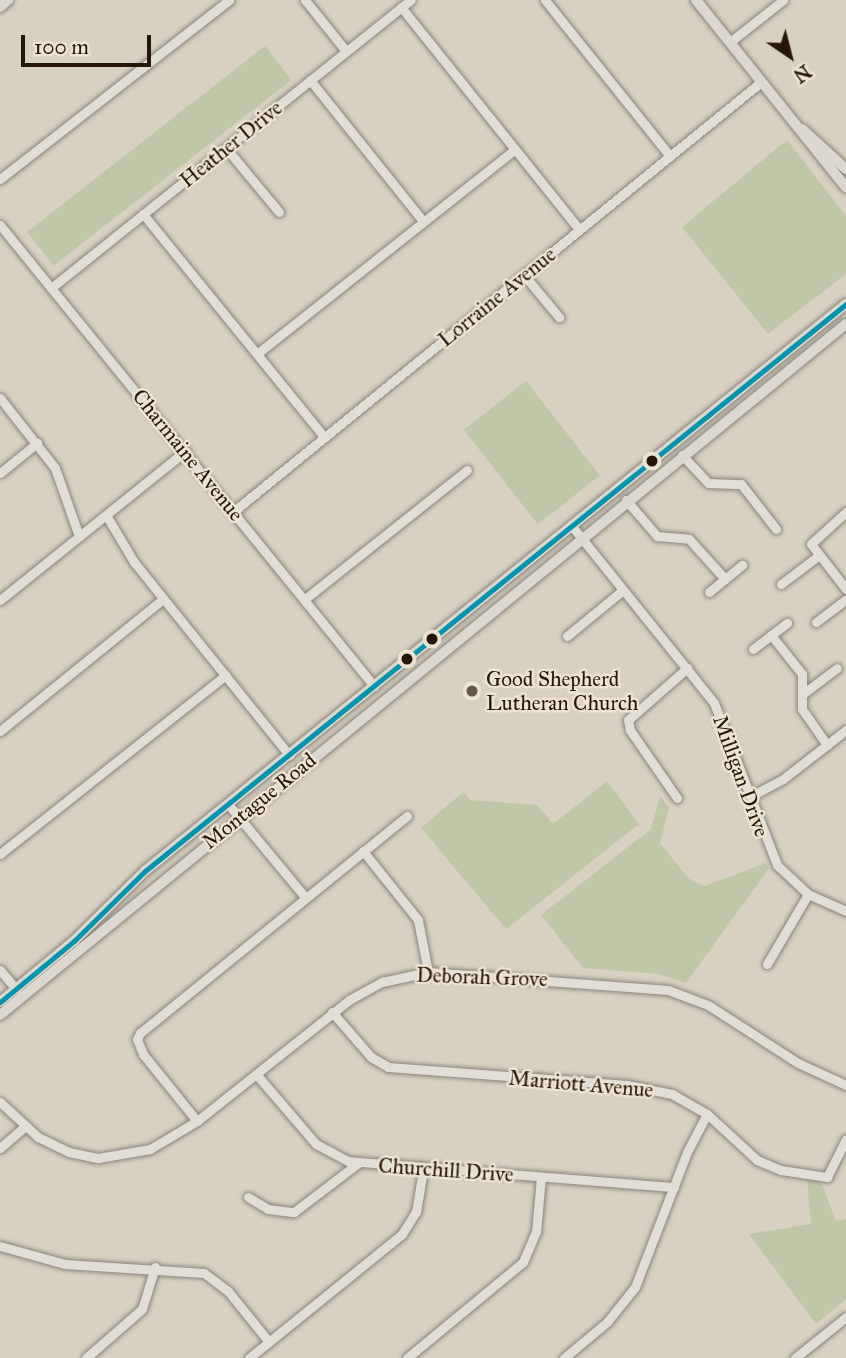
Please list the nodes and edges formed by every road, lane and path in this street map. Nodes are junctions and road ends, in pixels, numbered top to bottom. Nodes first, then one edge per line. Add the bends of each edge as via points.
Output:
1 (8, 0) edge
2 (229, 0) edge
3 (305, 0) edge
4 (411, 0) edge
5 (545, 0) edge
6 (696, 0) edge
7 (783, 0) edge
8 (0, 7) edge
9 (401, 7) junction
10 (730, 43) junction
11 (346, 51) junction
12 (310, 80) junction
13 (761, 82) junction
14 (799, 128) junction
15 (226, 148) junction
16 (515, 149) junction
17 (670, 156) junction
18 (846, 169) edge
19 (0, 179) edge
20 (846, 187) edge
21 (279, 212) dead end
22 (143, 214) junction
23 (423, 221) junction
24 (0, 225) edge
25 (579, 229) junction
26 (4, 238) edge
27 (524, 275) junction
28 (51, 288) junction
29 (846, 304) edge
30 (559, 317) dead end
31 (846, 324) edge
32 (258, 353) junction
33 (0, 398) edge
34 (324, 437) junction
35 (37, 443) junction
36 (185, 451) junction
37 (682, 455) junction
38 (467, 470) dead end
39 (0, 473) edge
40 (626, 500) junction
41 (234, 511) junction
42 (846, 512) edge
43 (106, 514) junction
44 (570, 525) junction
45 (776, 529) dead end
46 (79, 536) junction
47 (581, 538) junction
48 (818, 556) junction
49 (741, 565) dead end
50 (724, 579) junction
51 (782, 584) dead end
52 (846, 589) edge
53 (623, 590) junction
54 (709, 592) dead end
55 (163, 599) junction
56 (846, 599) edge
57 (0, 600) edge
58 (305, 600) junction
59 (816, 622) dead end
60 (787, 623) dead end
61 (771, 635) junction
62 (567, 636) dead end
63 (753, 649) dead end
64 (687, 668) junction
65 (837, 668) dead end
66 (226, 675) junction
67 (374, 686) junction
68 (804, 693) junction
69 (384, 698) junction
70 (846, 730) edge
71 (0, 731) edge
72 (827, 746) junction
73 (289, 755) junction
74 (751, 796) junction
75 (677, 798) dead end
76 (228, 804) junction
77 (407, 816) dead end
78 (239, 817) junction
79 (1, 849) edge
80 (363, 851) junction
81 (808, 894) junction
82 (305, 897) junction
83 (846, 911) edge
84 (767, 964) dead end
85 (0, 970) edge
86 (428, 972) junction
87 (19, 993) junction
88 (0, 1002) edge
89 (332, 1012) junction
90 (0, 1014) edge
91 (256, 1074) junction
92 (846, 1085) edge
93 (0, 1102) edge
94 (707, 1114) junction
95 (197, 1121) junction
96 (24, 1127) junction
97 (846, 1139) edge
98 (0, 1148) edge
99 (358, 1163) junction
100 (423, 1170) junction
101 (541, 1177) junction
102 (674, 1187) junction
103 (248, 1197) dead end
104 (0, 1246) edge
105 (155, 1267) junction
106 (846, 1317) edge
107 (269, 1342) junction
108 (86, 1358) edge
109 (248, 1358) edge
110 (407, 1358) edge
111 (564, 1358) edge
112 (795, 1358) edge

1 - 8 main road
2 - 19 street
3 - 11 street
4 - 9 street, Heather Drive
5 - 17 street
6 - 10 main road
7 - 10 street
9 - 11 street, Heather Drive
9 - 16 street
10 - 13 main road
11 - 12 street, Heather Drive
12 - 15 street, Heather Drive
12 - 23 street
13 - 14 main road
13 - 17 street, Lorraine Avenue
14 - 18 main road
14 - 20 main road
15 - 21 street
15 - 22 street, Heather Drive
16 - 23 street
16 - 25 street
17 - 25 street, Lorraine Avenue
22 - 28 street, Heather Drive
22 - 32 street
23 - 32 street
24 - 26 street, Charmaine Avenue
25 - 27 street, Lorraine Avenue
26 - 28 street, Charmaine Avenue
27 - 30 street
27 - 34 street, Lorraine Avenue
28 - 36 street, Charmaine Avenue
29 - 44 main road, Montague Road
31 - 37 main road, Montague Road
32 - 34 street
33 - 35 street
34 - 41 street, Lorraine Avenue
35 - 39 street
35 - 46 street via 60,478
36 - 41 street, Charmaine Avenue
36 - 43 street
37 - 40 main road, Montague Road
37 - 45 street via 706,482 741,484
38 - 58 street
40 - 47 main road, Montague Road
40 - 50 street via 657,536 689,539
41 - 58 street, Charmaine Avenue
42 - 48 street via 811,544
43 - 46 street
43 - 55 street
44 - 47 street, Milligan Drive
44 - 67 main road, Montague Road
46 - 57 street
47 - 53 street, Milligan Drive
47 - 69 main road, Montague Road
48 - 51 street
48 - 52 street
49 - 50 street
50 - 54 street
53 - 62 street
53 - 64 street, Milligan Drive
55 - 66 street
55 - 71 street
56 - 59 street
58 - 67 street, Charmaine Avenue
60 - 61 street
61 - 63 street
61 - 68 street via 802,674
64 - 74 street, Milligan Drive via 723,720
64 - 75 street via 628,720 630,730
65 - 68 street
66 - 73 street
66 - 79 street
67 - 69 main road
67 - 73 main road, Montague Road
68 - 72 street via 803,712
69 - 78 main road, Montague Road
70 - 72 street
72 - 74 street
73 - 76 main road, Montague Road
74 - 81 street, Milligan Drive via 772,859
76 - 78 street
76 - 87 main road, Montague Road via 145,871
77 - 80 street
78 - 82 street
78 - 87 main road, Montague Road
80 - 82 street
80 - 86 street via 418,920
81 - 83 street, Milligan Drive
81 - 84 street
82 - 95 street via 138,1037 143,1054
85 - 87 street
86 - 89 street, Deborah Grove via 382,982
86 - 92 street, Deborah Grove via 668,989 708,1005 797,1063
87 - 88 main road, Montague Road
87 - 90 main road, Montague Road
89 - 91 street, Deborah Grove
89 - 94 street, Marriott Avenue via 370,1057 388,1067 638,1086 672,1094
91 - 95 street, Deborah Grove
91 - 99 street, Churchill Drive via 316,1144
93 - 96 street, Deborah Grove
94 - 97 street, Marriott Avenue via 765,1164 817,1178 827,1177 835,1168
94 - 102 street
95 - 96 street, Deborah Grove via 158,1146 98,1158 61,1149
96 - 98 street
99 - 100 street, Churchill Drive
99 - 103 street via 307,1207 294,1212 268,1209
100 - 101 street, Churchill Drive
100 - 107 street via 416,1212 402,1234
101 - 102 street, Churchill Drive
101 - 110 street via 536,1232 523,1262
102 - 111 street via 635,1287 607,1322
104 - 105 street via 65,1264
105 - 107 street via 195,1270 218,1280
105 - 108 street via 142,1309
106 - 112 street
107 - 109 street

